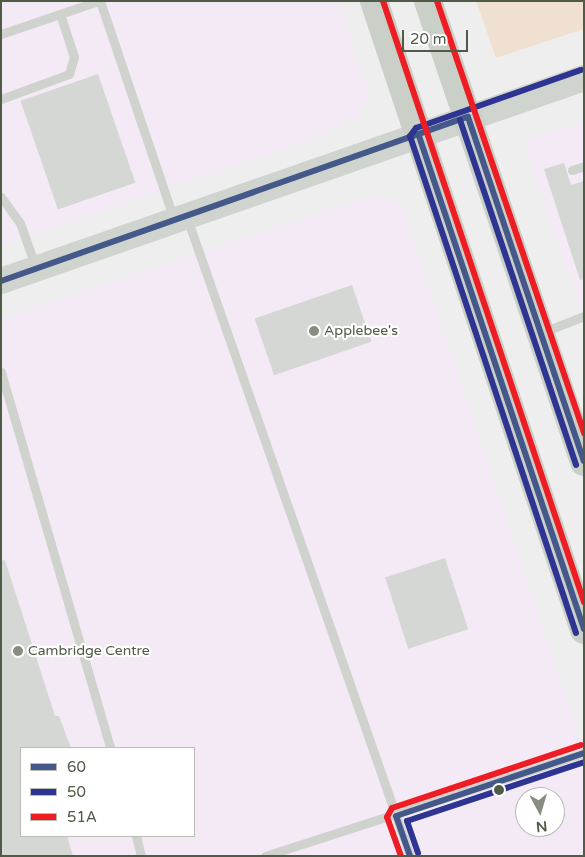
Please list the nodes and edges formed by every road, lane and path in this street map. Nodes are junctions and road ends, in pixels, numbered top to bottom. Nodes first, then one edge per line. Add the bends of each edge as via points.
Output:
1 (99, 1) edge
2 (374, 1) edge
3 (428, 1) edge
4 (60, 14) junction
5 (1, 34) edge
6 (584, 78) edge
7 (1, 99) edge
8 (468, 117) junction
9 (420, 136) junction
10 (584, 166) edge
11 (572, 170) dead end
12 (1, 197) edge
13 (181, 220) junction
14 (36, 270) junction
15 (1, 281) edge
16 (584, 316) edge
17 (541, 333) junction
18 (1, 372) edge
19 (582, 451) edge
20 (584, 630) edge
21 (110, 747) edge
22 (584, 753) edge
23 (396, 816) junction
24 (136, 837) edge
25 (141, 856) edge
26 (265, 856) edge
27 (410, 856) edge

1 - 4 lane
1 - 13 lane
2 - 9 main road
3 - 8 main road
4 - 5 lane
4 - 7 lane via 74,57 69,74
6 - 8 street
8 - 9 street
8 - 17 main road
9 - 13 street
9 - 20 main road
10 - 11 lane
12 - 14 lane via 20,223
13 - 14 street
13 - 23 lane
14 - 15 street
16 - 17 lane
17 - 19 main road
18 - 21 lane
22 - 23 lane
23 - 26 lane
23 - 27 lane
24 - 25 lane

